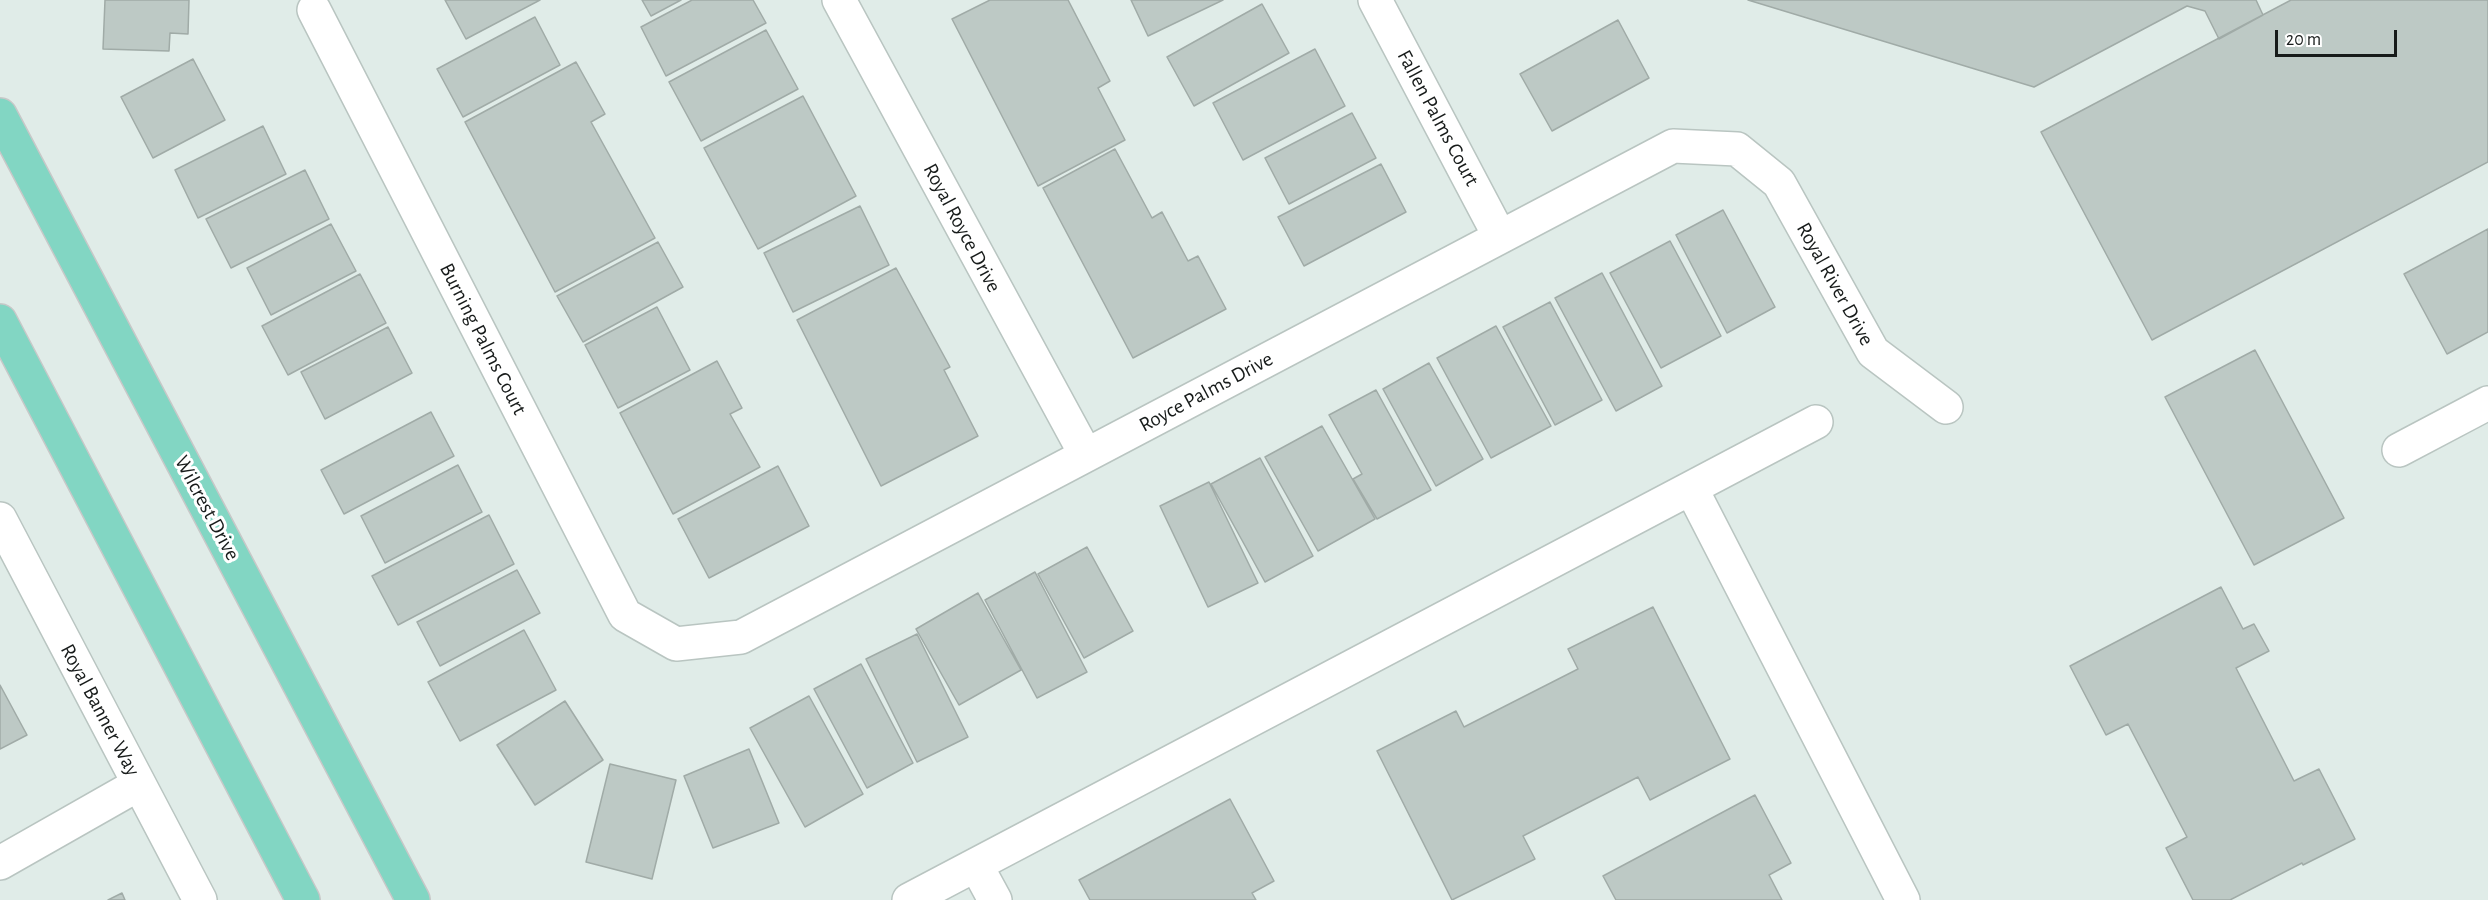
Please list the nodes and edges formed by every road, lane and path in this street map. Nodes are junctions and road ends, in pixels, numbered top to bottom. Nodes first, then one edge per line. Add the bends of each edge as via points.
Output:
1 (839, 0) edge
2 (1375, 0) edge
3 (314, 10) dead end
4 (0, 115) edge
5 (1737, 149) joint
6 (1500, 237) junction
7 (0, 321) edge
8 (2488, 404) edge
9 (1946, 407) dead end
10 (1816, 422) dead end
11 (2399, 450) dead end
12 (1086, 455) junction
13 (1691, 488) junction
14 (0, 519) edge
15 (676, 644) joint
16 (139, 784) junction
17 (0, 863) edge
18 (976, 865) junction
19 (200, 900) edge
20 (303, 900) edge
21 (413, 900) edge
22 (909, 900) edge
23 (995, 900) edge
24 (1903, 900) edge

1 - 12 street, Royal Royce Drive
2 - 6 street, Fallen Palms Court
3 - 15 street, Burning Palms Court via 625,615
4 - 21 main road, Wilcrest Drive
5 - 6 street, Royce Palms Drive via 1673,146
5 - 9 street, Royal River Drive via 1779,183 1872,352
6 - 12 street, Royce Palms Drive
7 - 20 main road
8 - 11 street
10 - 13 street
12 - 15 street, Royce Palms Drive via 741,637
13 - 18 street
13 - 24 street
14 - 16 street, Royal Banner Way
16 - 17 street
16 - 19 street, Royal Banner Way
18 - 22 street
18 - 23 street

